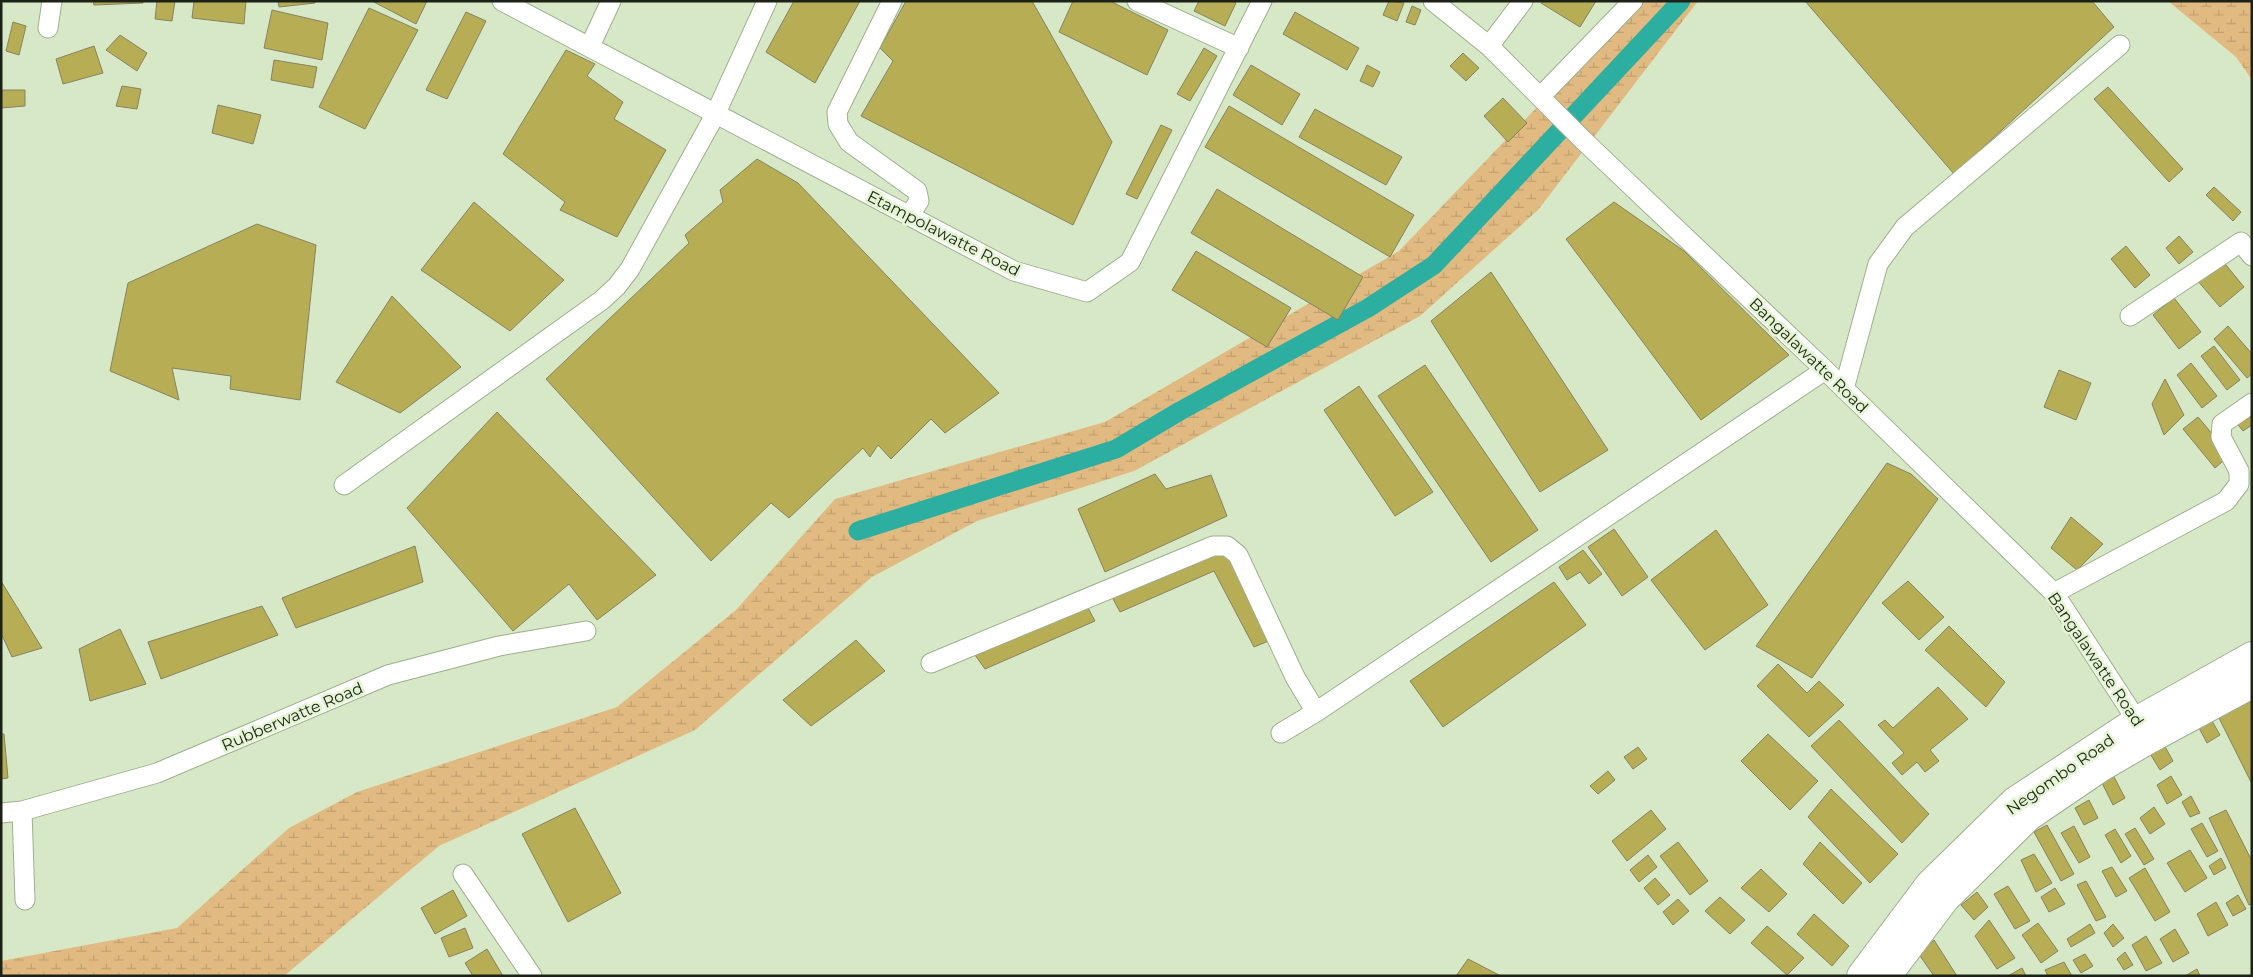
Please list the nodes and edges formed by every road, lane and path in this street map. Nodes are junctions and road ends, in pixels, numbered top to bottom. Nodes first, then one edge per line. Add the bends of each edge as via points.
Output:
1 (52, 1) edge
2 (502, 1) edge
3 (610, 1) edge
4 (767, 1) edge
5 (892, 1) edge
6 (1137, 1) edge
7 (1262, 1) edge
8 (1434, 1) edge
9 (1523, 1) edge
10 (1633, 1) edge
11 (48, 28) dead end
12 (2120, 45) dead end
13 (590, 46) junction
14 (1489, 46) junction
15 (1239, 48) junction
16 (1540, 97) junction
17 (715, 115) junction
18 (909, 216) junction
19 (2252, 256) edge
20 (2130, 316) dead end
21 (1825, 370) junction
22 (1844, 389) junction
23 (2252, 403) edge
24 (344, 485) dead end
25 (2054, 593) junction
26 (586, 631) dead end
27 (2252, 656) edge
28 (931, 662) dead end
29 (2252, 684) edge
30 (1316, 712) junction
31 (2143, 730) junction
32 (1281, 732) dead end
33 (22, 811) junction
34 (1, 813) edge
35 (463, 874) dead end
36 (25, 900) dead end
37 (532, 976) edge
38 (1861, 976) edge
39 (1887, 976) edge

1 - 11 street
2 - 13 street, Etampolawatte Road
3 - 13 street
4 - 17 street
5 - 18 street via 837,112 838,124 849,142 917,191 920,201
6 - 15 street
7 - 15 street, Etampolawatte Road
8 - 14 street, Bangalawatte Road
9 - 14 street
10 - 16 street
12 - 22 street via 1905,227 1878,264
13 - 17 street, Etampolawatte Road
14 - 16 street, Bangalawatte Road
15 - 18 street, Etampolawatte Road via 1130,262 1087,292 1014,271
16 - 21 street, Bangalawatte Road
17 - 18 street, Etampolawatte Road
17 - 24 street via 630,269 617,286
19 - 20 street via 2241,242
21 - 22 street, Bangalawatte Road
21 - 30 street
22 - 25 street, Bangalawatte Road
23 - 25 street via 2222,424 2220,437 2239,471 2239,484 2226,500
25 - 31 street, Bangalawatte Road
26 - 33 street, Rubberwatte Road via 499,646 388,675 157,773
27 - 31 highway, Negombo Road
28 - 30 street via 1213,546 1228,546 1238,555 1295,676
29 - 31 highway, Negombo Road
30 - 32 street
31 - 38 highway, Negombo Road via 2015,801 1930,884
31 - 39 highway, Negombo Road via 2100,768 2028,817 1945,899
33 - 34 street, Rubberwatte Road
33 - 36 street
35 - 37 street

